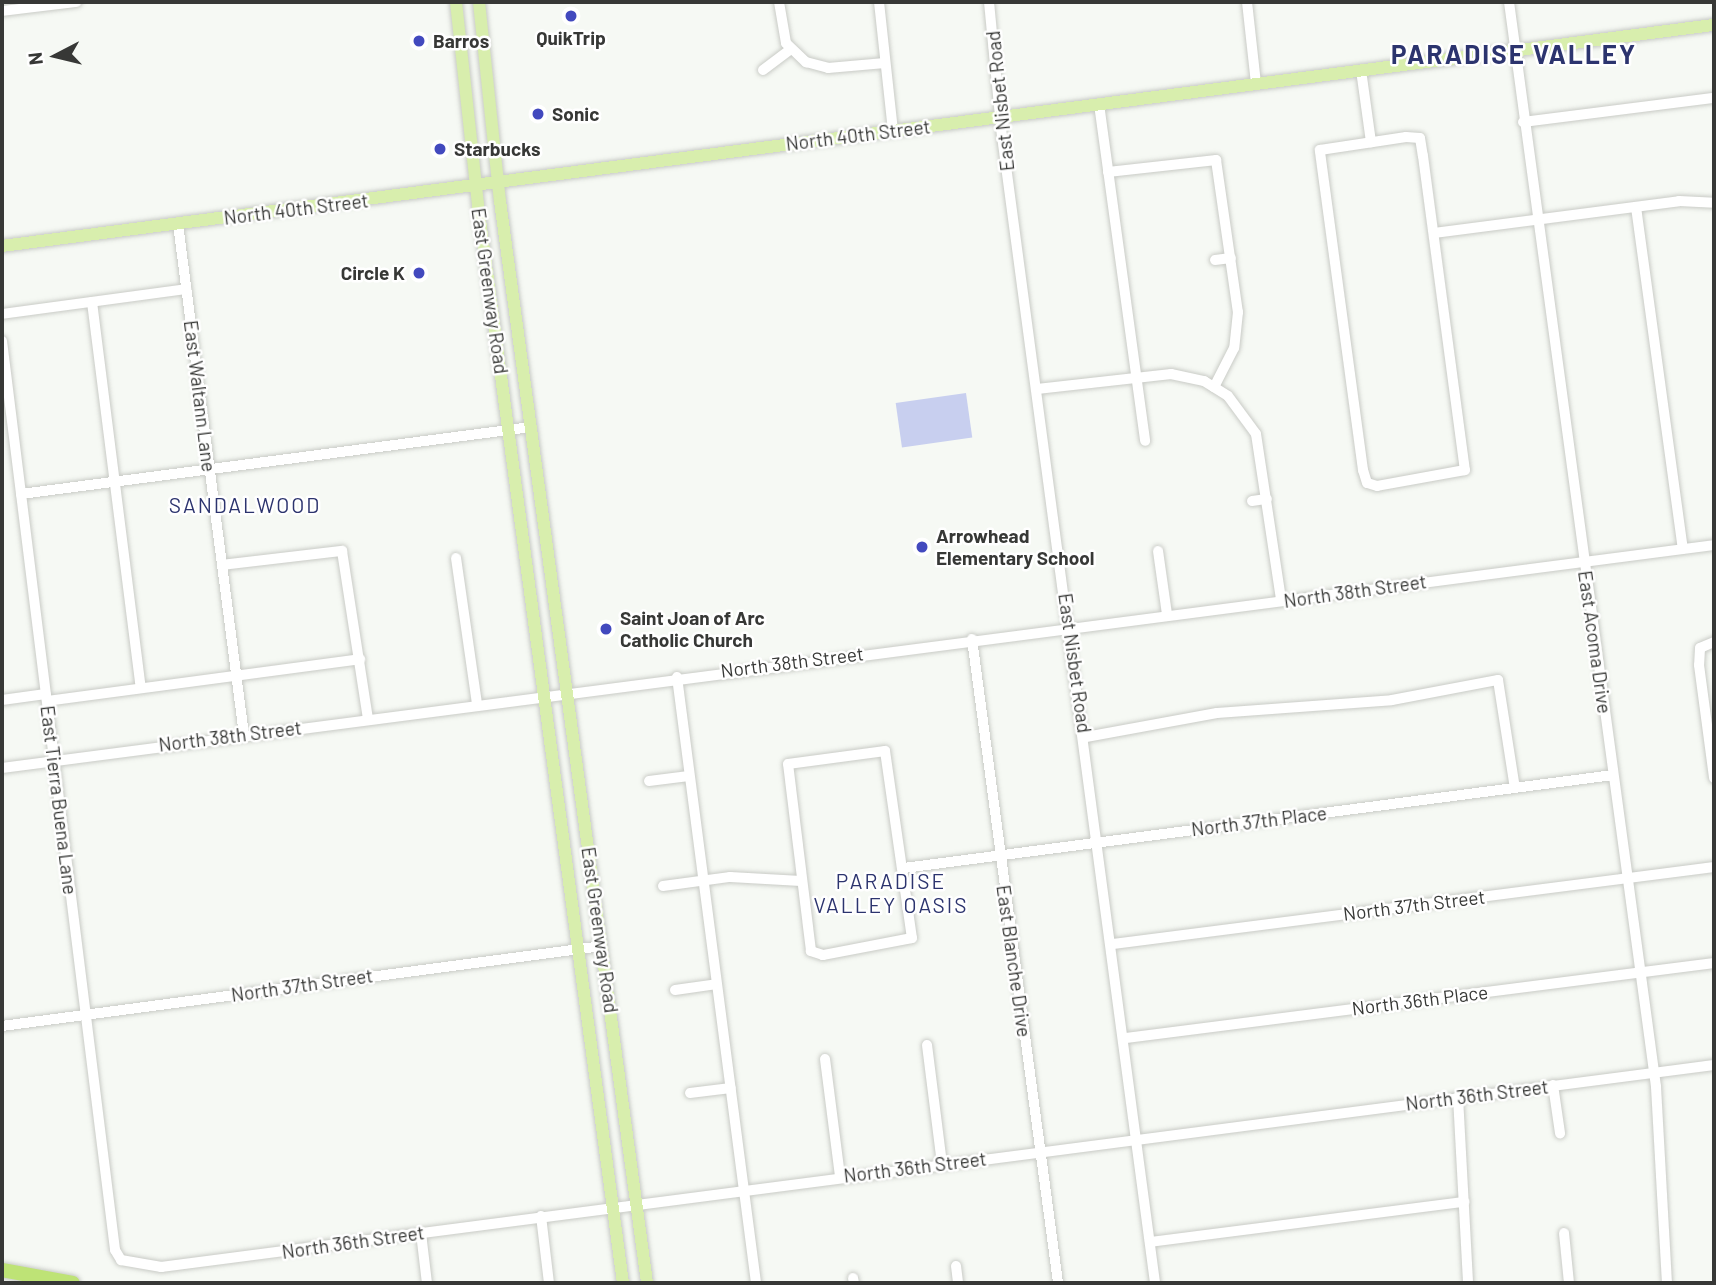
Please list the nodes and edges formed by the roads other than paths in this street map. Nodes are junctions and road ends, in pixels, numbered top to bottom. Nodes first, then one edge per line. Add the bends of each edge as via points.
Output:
1 (76, 2) edge
2 (456, 2) edge
3 (479, 2) edge
4 (779, 2) edge
5 (879, 2) edge
6 (989, 2) edge
7 (1247, 2) edge
8 (1509, 2) edge
9 (2, 11) edge
10 (1714, 25) edge
11 (791, 49) junction
12 (1514, 50) junction
13 (886, 63) junction
14 (763, 70) dead end
15 (1361, 70) junction
16 (1256, 84) junction
17 (1714, 98) edge
18 (1099, 104) junction
19 (1000, 117) junction
20 (1523, 122) junction
21 (893, 131) junction
22 (1371, 142) junction
23 (1108, 172) junction
24 (498, 183) junction
25 (476, 186) junction
26 (1714, 203) edge
27 (1636, 207) junction
28 (1537, 220) junction
29 (178, 223) junction
30 (1434, 233) junction
31 (2, 246) edge
32 (1231, 258) junction
33 (1215, 260) dead end
34 (186, 289) junction
35 (92, 302) junction
36 (2, 314) edge
37 (2, 341) edge
38 (1136, 376) junction
39 (1214, 387) junction
40 (1037, 389) junction
41 (7, 426) edge
42 (531, 427) junction
43 (508, 430) junction
44 (1145, 440) dead end
45 (209, 470) junction
46 (114, 482) junction
47 (21, 494) junction
48 (1267, 499) junction
49 (1252, 501) dead end
50 (1714, 545) edge
51 (1684, 549) junction
52 (1158, 551) dead end
53 (456, 558) dead end
54 (1583, 560) junction
55 (222, 565) junction
56 (552, 576) junction
57 (529, 579) junction
58 (1280, 600) junction
59 (1167, 614) junction
60 (1069, 626) junction
61 (972, 639) junction
62 (1714, 642) edge
63 (360, 659) junction
64 (236, 676) junction
65 (677, 677) junction
66 (141, 688) junction
67 (568, 691) junction
68 (545, 695) junction
69 (46, 698) junction
70 (2, 700) edge
71 (477, 703) junction
72 (368, 718) junction
73 (244, 735) junction
74 (1086, 737) junction
75 (54, 760) junction
76 (2, 768) edge
77 (1614, 775) junction
78 (689, 776) junction
79 (1714, 778) edge
80 (649, 781) dead end
81 (1515, 788) junction
82 (1100, 842) junction
83 (1000, 856) junction
84 (1714, 867) edge
85 (904, 868) junction
86 (1627, 878) junction
87 (703, 881) junction
88 (801, 881) junction
89 (663, 886) dead end
90 (1113, 944) junction
91 (602, 946) junction
92 (579, 948) junction
93 (1714, 963) edge
94 (1639, 972) junction
95 (717, 984) junction
96 (676, 990) dead end
97 (86, 1015) junction
98 (2, 1026) edge
99 (1126, 1038) junction
100 (927, 1045) dead end
101 (825, 1059) dead end
102 (1714, 1065) edge
103 (1654, 1072) junction
104 (1553, 1085) junction
105 (731, 1088) junction
106 (690, 1093) dead end
107 (1458, 1097) junction
108 (1560, 1133) dead end
109 (1136, 1139) junction
110 (1041, 1152) junction
111 (942, 1163) junction
112 (840, 1176) junction
113 (744, 1189) junction
114 (1464, 1202) junction
115 (637, 1203) junction
116 (613, 1205) junction
117 (541, 1216) junction
118 (421, 1233) junction
119 (1564, 1233) dead end
120 (1150, 1242) junction
121 (118, 1258) joint
122 (956, 1266) dead end
123 (2, 1270) edge
124 (73, 1283) edge
125 (428, 1283) edge
126 (549, 1283) edge
127 (623, 1283) edge
128 (648, 1283) edge
129 (756, 1283) edge
130 (958, 1283) edge
131 (1058, 1283) edge
132 (1156, 1283) edge
133 (1468, 1283) edge
134 (1569, 1283) edge
135 (1667, 1283) edge

1 - 9 street
2 - 25 main road, East Greenway Road
3 - 24 main road, East Greenway Road
4 - 11 street via 783,36
5 - 13 street
6 - 19 street, East Nisbet Road
7 - 16 street
8 - 12 street, East Acoma Drive
10 - 12 main road, North 40th Street
11 - 13 street via 806,62 828,68
11 - 14 street
12 - 15 main road, North 40th Street
12 - 20 street, East Acoma Drive
13 - 21 street
15 - 16 main road, North 40th Street
15 - 22 street
16 - 18 main road, North 40th Street
17 - 20 street
18 - 19 main road, North 40th Street
18 - 23 street
19 - 21 main road, North 40th Street
19 - 40 street, East Nisbet Road
20 - 28 street, East Acoma Drive
21 - 24 main road, North 40th Street
22 - 30 street via 1420,138
22 - 30 street via 1320,150 1367,483 1377,486 1465,470
23 - 32 street via 1216,160
23 - 38 street
24 - 25 main road, North 40th Street
24 - 42 main road, East Greenway Road
25 - 29 main road, North 40th Street
25 - 43 main road, East Greenway Road
26 - 27 street via 1697,200
27 - 28 street
27 - 51 street
28 - 30 street
28 - 54 street, East Acoma Drive
29 - 31 main road, North 40th Street
29 - 34 street, East Waltann Lane
32 - 33 street
32 - 39 street via 1237,332
34 - 35 street
34 - 45 street, East Waltann Lane
35 - 36 street
35 - 46 street
37 - 41 street, East Tierra Buena Lane
38 - 39 street via 1186,375
38 - 40 street
38 - 44 street
39 - 48 street via 1228,396 1256,435
40 - 60 street, East Nisbet Road
41 - 47 street, East Tierra Buena Lane
42 - 43 street
42 - 56 main road, East Greenway Road
43 - 45 street
43 - 57 main road, East Greenway Road
45 - 46 street
45 - 55 street, East Waltann Lane
46 - 47 street
46 - 66 street
47 - 69 street, East Tierra Buena Lane
48 - 49 street
48 - 58 street
50 - 51 street
51 - 54 street
52 - 59 street
53 - 71 street
54 - 58 street, North 38th Street
54 - 77 street, East Acoma Drive
55 - 63 street via 342,551
55 - 64 street, East Waltann Lane
56 - 57 main road
56 - 67 main road, East Greenway Road
57 - 68 main road, East Greenway Road
58 - 59 street, North 38th Street
59 - 60 street, North 38th Street
60 - 61 street, North 38th Street
60 - 74 street, East Nisbet Road
61 - 65 street, North 38th Street
61 - 83 street, East Blanche Drive
62 - 79 street via 1700,648
63 - 64 street
63 - 72 street
64 - 66 street
64 - 73 street, East Waltann Lane
65 - 67 street, North 38th Street
65 - 78 street
66 - 69 street
67 - 68 street, North 38th Street
67 - 91 main road, East Greenway Road
68 - 71 street, North 38th Street
68 - 92 main road, East Greenway Road
69 - 70 street
69 - 75 street, East Tierra Buena Lane
71 - 72 street, North 38th Street
72 - 73 street, North 38th Street
73 - 75 street, North 38th Street
74 - 81 street via 1217,713 1392,700 1498,680
74 - 82 street, East Nisbet Road
75 - 76 street, North 38th Street
75 - 97 street, East Tierra Buena Lane
77 - 81 street, North 37th Place
77 - 86 street, East Acoma Drive
78 - 80 street
78 - 87 street
81 - 82 street, North 37th Place
82 - 83 street, North 37th Place
82 - 90 street, East Nisbet Road
83 - 85 street, North 37th Place
83 - 110 street, East Blanche Drive
84 - 86 street, North 37th Street
85 - 88 street via 912,938 823,955 811,951
85 - 88 street via 885,751 788,764
86 - 90 street, North 37th Street
86 - 94 street, East Acoma Drive
87 - 88 street
87 - 89 street
87 - 95 street
90 - 99 street, East Nisbet Road
91 - 92 street, North 37th Street
91 - 115 main road, East Greenway Road
92 - 97 street, North 37th Street
92 - 116 main road, East Greenway Road
93 - 94 street, North 36th Place
94 - 99 street, North 36th Place
94 - 103 street, East Acoma Drive
95 - 96 street
95 - 105 street
97 - 98 street, North 37th Street
97 - 121 street, East Tierra Buena Lane
99 - 109 street, East Nisbet Road
100 - 111 street
101 - 112 street
102 - 103 street, North 36th Street
103 - 104 street, North 36th Street
103 - 135 street, East Acoma Drive
104 - 107 street, North 36th Street
104 - 108 street
105 - 106 street
105 - 113 street
107 - 109 street, North 36th Street
107 - 114 street
109 - 110 street, North 36th Street
109 - 120 street, East Nisbet Road
110 - 111 street, North 36th Street
110 - 131 street, East Blanche Drive
111 - 112 street, North 36th Street
112 - 113 street, North 36th Street
113 - 115 street, North 36th Street
113 - 129 street
114 - 120 street
114 - 133 street
115 - 116 street, North 36th Street
115 - 128 main road, East Greenway Road
116 - 117 street, North 36th Street
116 - 127 main road, East Greenway Road
117 - 118 street, North 36th Street
117 - 126 street
118 - 121 street, North 36th Street via 161,1267
118 - 125 street
119 - 134 street
120 - 132 street, East Nisbet Road
122 - 130 street
123 - 124 highway

